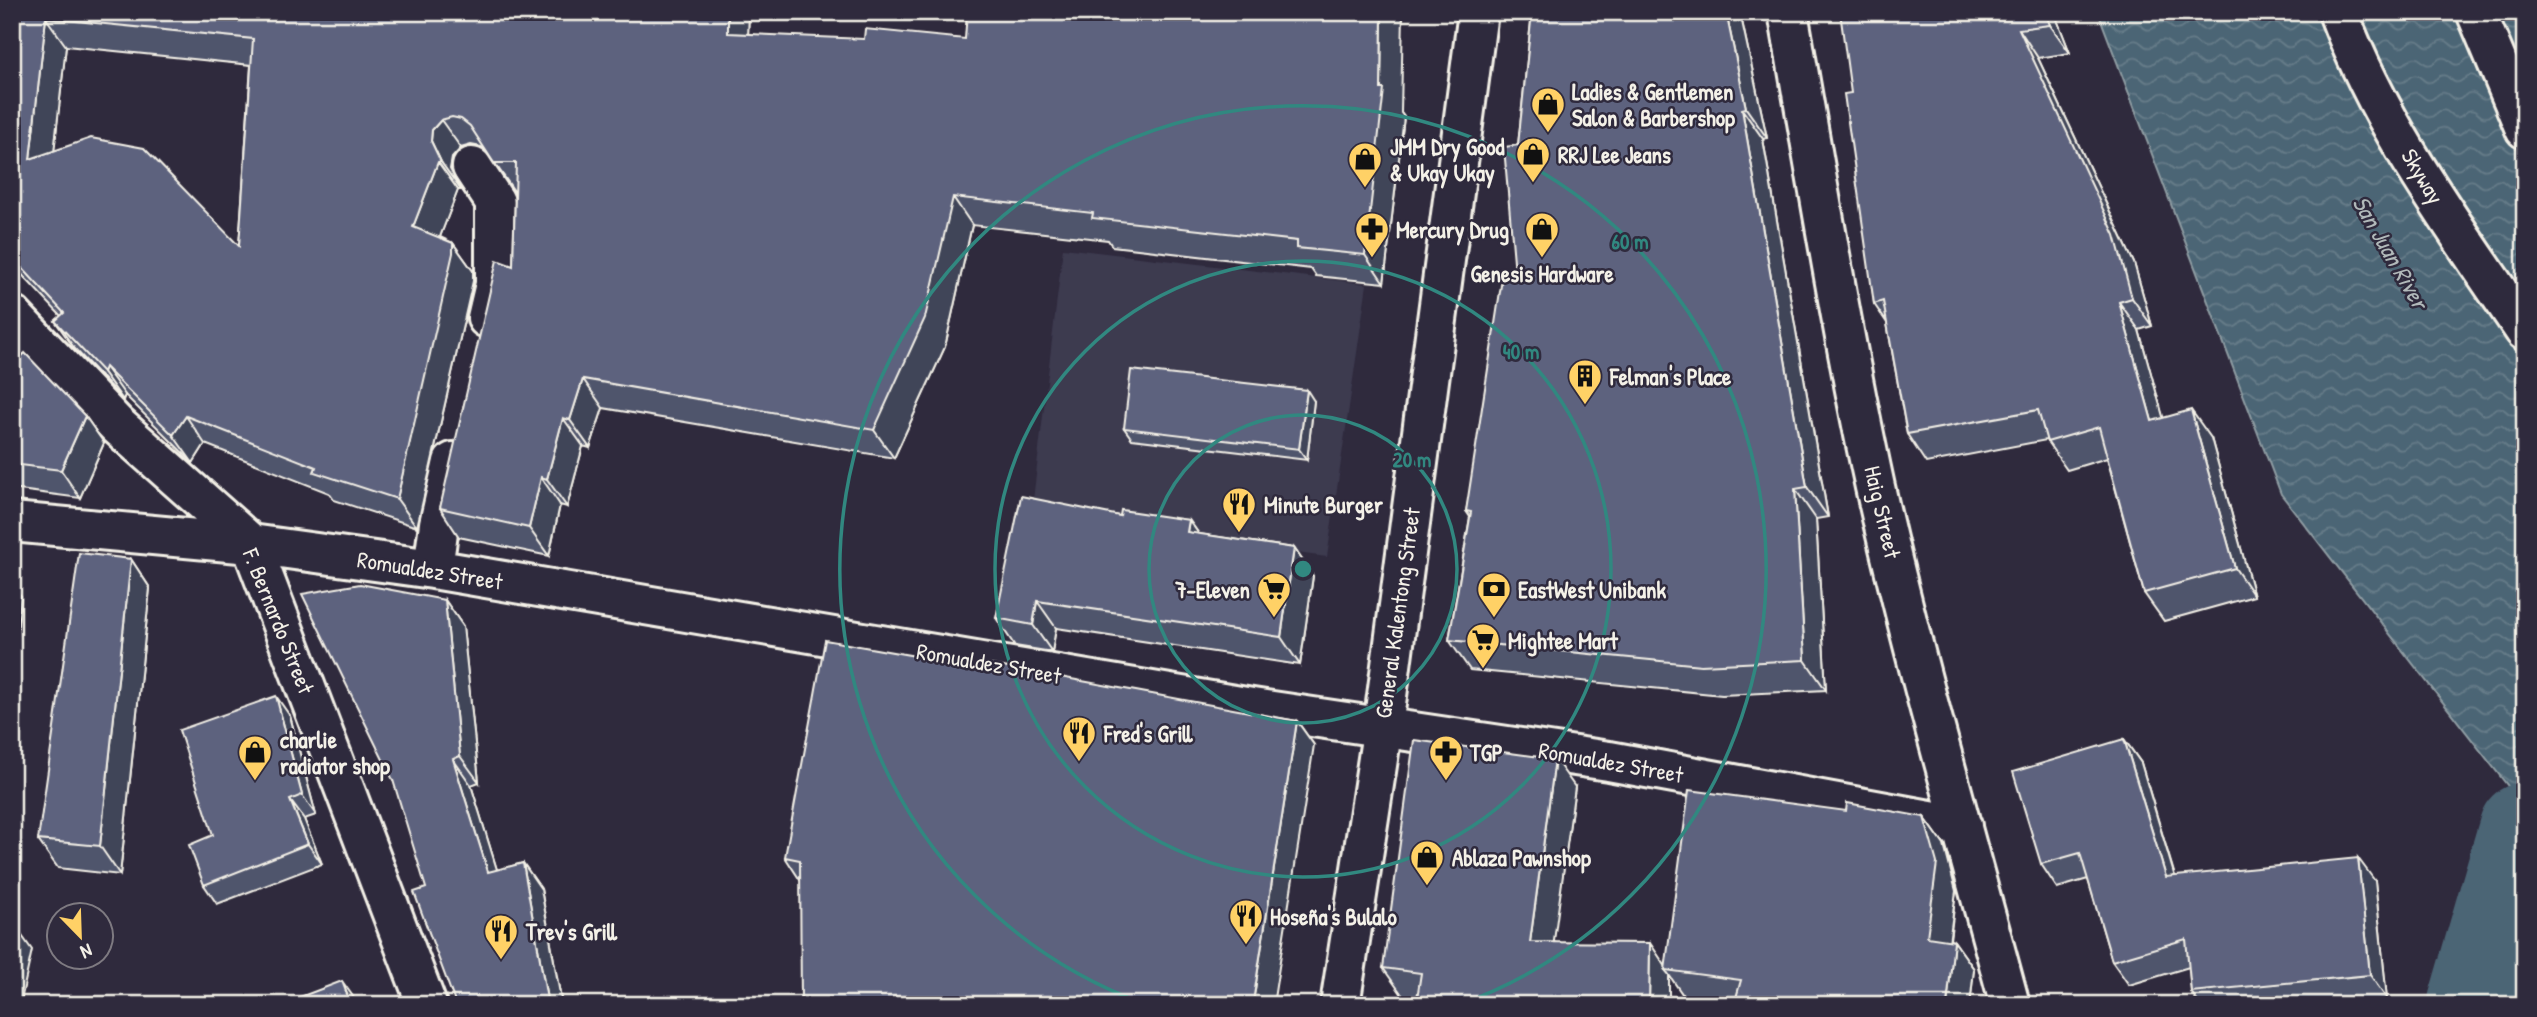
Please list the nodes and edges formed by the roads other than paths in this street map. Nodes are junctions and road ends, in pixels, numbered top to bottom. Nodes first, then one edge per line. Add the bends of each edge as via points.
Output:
1 (1478, 12) edge
2 (1788, 12) edge
3 (2338, 12) edge
4 (2476, 12) edge
5 (2525, 129) edge
6 (472, 167) edge
7 (12, 315) edge
8 (2525, 331) edge
9 (479, 351) edge
10 (461, 431) edge
11 (12, 522) edge
12 (251, 544) junction
13 (433, 569) junction
14 (1383, 726) junction
15 (1962, 827) junction
16 (427, 1005) edge
17 (1340, 1005) edge
18 (2010, 1005) edge

1 - 14 main road, General Kalentong Street
2 - 15 main road, Haig Street via 1876,489
3 - 8 main road, Skyway via 2352,49 2420,175
4 - 5 main road
6 - 9 main road via 495,202 495,284
7 - 12 main road, F. Bernardo Street via 117,425
10 - 13 main road
11 - 12 main road, Romualdez Street
12 - 13 main road, Romualdez Street
12 - 16 main road, F. Bernardo Street
13 - 14 main road, Romualdez Street via 1252,708
14 - 15 main road, Romualdez Street via 1609,761
14 - 17 main road, General Kalentong Street
15 - 18 main road, Haig Street

